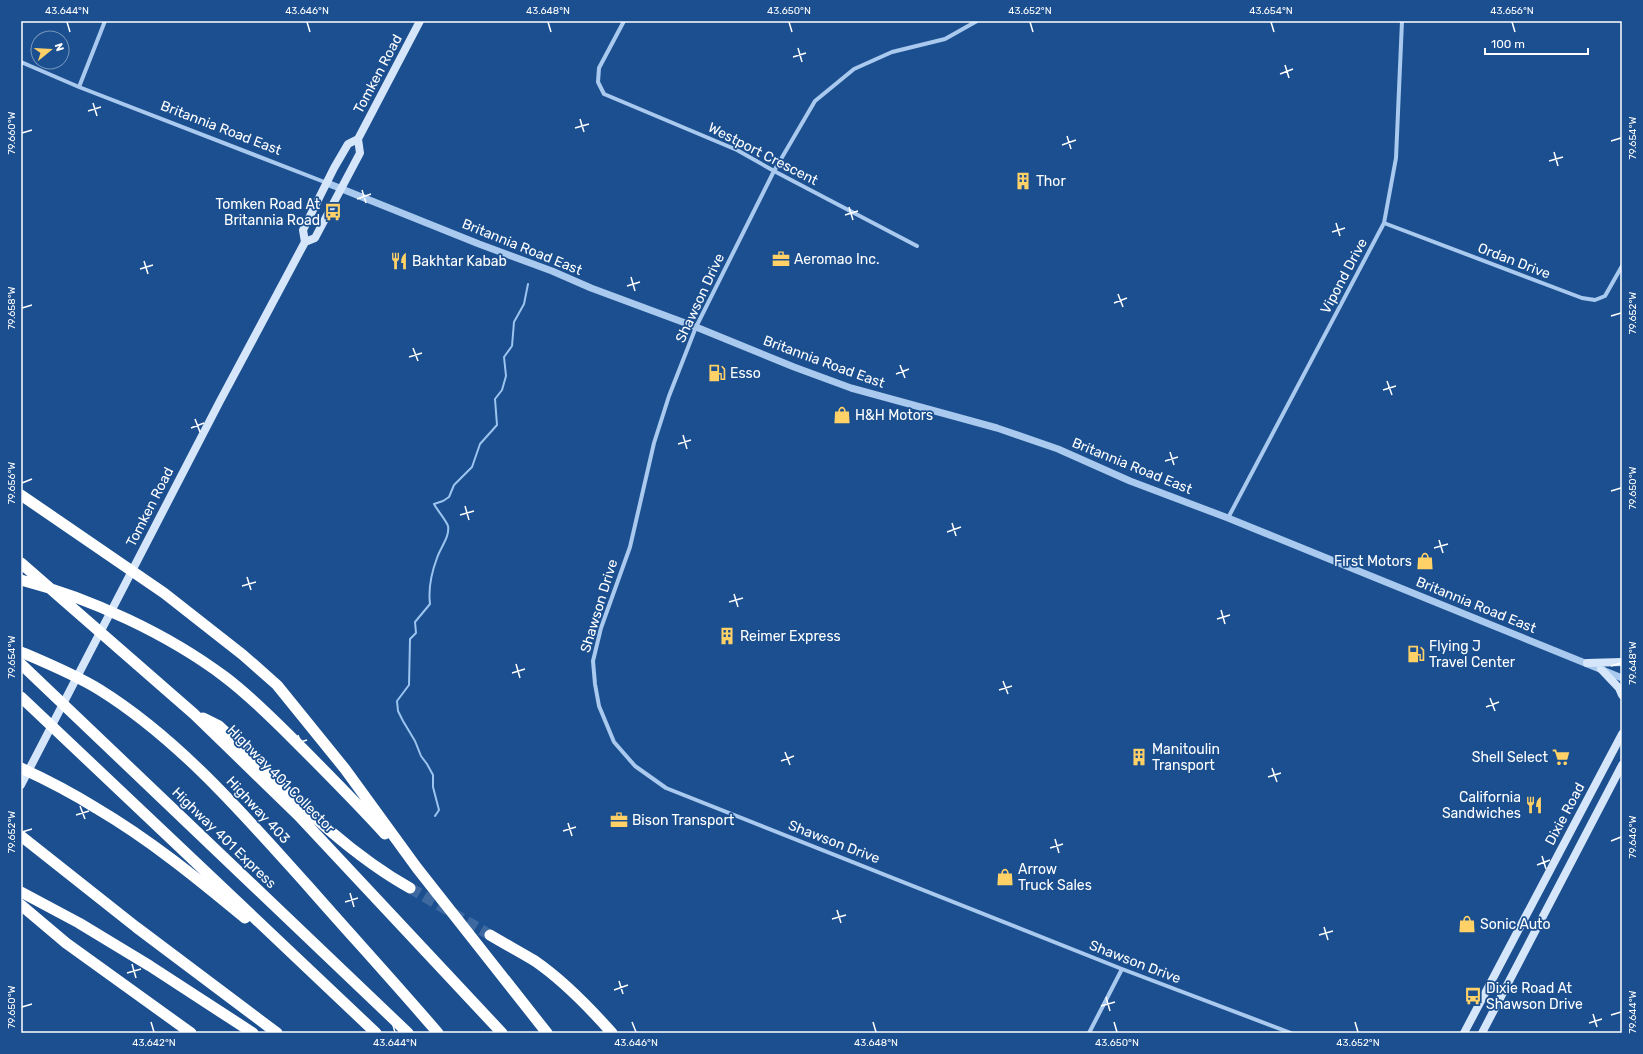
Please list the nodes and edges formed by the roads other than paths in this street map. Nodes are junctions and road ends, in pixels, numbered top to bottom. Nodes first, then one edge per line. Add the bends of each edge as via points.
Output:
1 (105, 21) edge
2 (420, 21) edge
3 (624, 21) edge
4 (977, 21) edge
5 (1402, 21) edge
6 (21, 62) edge
7 (79, 87) junction
8 (358, 139) junction
9 (774, 171) junction
10 (327, 184) junction
11 (341, 190) junction
12 (1384, 223) junction
13 (305, 242) junction
14 (917, 246) dead end
15 (1622, 266) edge
16 (696, 327) junction
17 (21, 495) edge
18 (1228, 518) junction
19 (21, 563) edge
20 (21, 580) edge
21 (21, 652) edge
22 (1622, 662) edge
23 (1587, 663) junction
24 (21, 664) edge
25 (1601, 669) junction
26 (1622, 678) edge
27 (1622, 695) edge
28 (21, 697) edge
29 (194, 714) junction
30 (1622, 734) edge
31 (1622, 765) edge
32 (21, 768) edge
33 (21, 785) edge
34 (21, 836) edge
35 (417, 868) junction
36 (410, 888) tunnel mouth
37 (23, 893) edge
38 (21, 905) edge
39 (490, 935) tunnel mouth
40 (1122, 969) junction
41 (329, 988) junction
42 (191, 1033) edge
43 (253, 1033) edge
44 (277, 1033) edge
45 (376, 1033) edge
46 (408, 1033) edge
47 (438, 1033) edge
48 (502, 1033) edge
49 (547, 1033) edge
50 (612, 1033) edge
51 (1089, 1033) edge
52 (1291, 1033) edge
53 (1464, 1033) edge
54 (1482, 1033) edge

1 - 7 street
2 - 8 main road, Tomken Road
3 - 9 street, Westport Crescent via 597,75 604,94 737,150
4 - 9 street, Shawson Drive via 945,39 892,52 854,69 815,101
5 - 12 street, Vipond Drive via 1396,158
6 - 7 street, Britannia Road East
7 - 10 street, Britannia Road East
8 - 10 main road, Tomken Road via 348,144
8 - 11 main road, Tomken Road via 360,153
9 - 14 street, Westport Crescent
9 - 16 street, Shawson Drive
10 - 11 street, Britannia Road East
10 - 13 main road, Tomken Road via 303,230
11 - 13 main road, Tomken Road via 315,238
11 - 16 street, Britannia Road East
12 - 15 street, Ordan Drive via 1582,298 1595,300 1605,296
12 - 18 street, Vipond Drive
13 - 33 main road, Tomken Road
16 - 18 street, Britannia Road East via 851,388 997,428 1058,449 1130,481
16 - 40 street, Shawson Drive via 654,443 630,547 601,628 593,661 599,706 614,742 635,766 666,788
17 - 35 highway via 164,593 277,685 345,769
18 - 23 street, Britannia Road East
19 - 29 highway, Highway 401 Collector
20 - 35 highway via 72,596 134,624 188,652 231,682 269,715
21 - 47 highway, Highway 403 via 99,690 141,719 188,758 272,846
22 - 23 main road
23 - 25 street, Britannia Road East
24 - 46 highway, Highway 401 Express
25 - 26 street, Britannia Road East
25 - 27 main road via 1619,688
28 - 41 highway
29 - 36 highway via 219,726 362,858
29 - 48 highway, Highway 401 Collector via 298,815
30 - 53 main road, Dixie Road
31 - 54 main road, Dixie Road
32 - 41 highway via 97,808 194,876
34 - 44 highway
35 - 49 highway
37 - 43 highway via 137,958
38 - 42 highway via 66,943
39 - 50 highway via 536,962 562,982
40 - 51 street
40 - 52 street, Shawson Drive
41 - 45 highway

